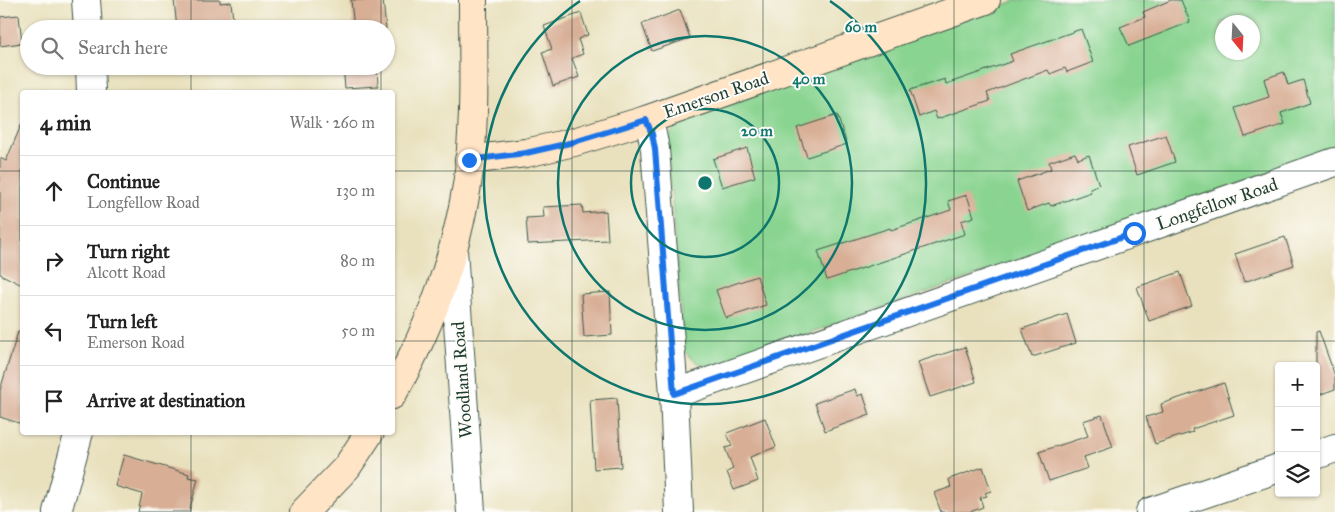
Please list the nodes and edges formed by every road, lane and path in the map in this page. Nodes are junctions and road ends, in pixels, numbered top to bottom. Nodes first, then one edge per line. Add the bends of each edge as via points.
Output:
1 (86, 0) edge
2 (473, 0) edge
3 (986, 0) edge
4 (87, 20) edge
5 (90, 75) edge
6 (91, 90) edge
7 (646, 120) junction
8 (469, 160) junction
9 (1335, 162) edge
10 (452, 249) junction
11 (395, 389) edge
12 (674, 394) junction
13 (78, 435) edge
14 (368, 435) edge
15 (1335, 448) edge
16 (1320, 454) edge
17 (1275, 469) edge
18 (56, 512) edge
19 (304, 512) edge
20 (471, 512) edge
21 (678, 512) edge
22 (1150, 512) edge

1 - 4 street
2 - 8 street via 474,96
3 - 7 street, Emerson Road
5 - 6 street
7 - 8 street, Emerson Road via 526,153
7 - 12 street via 655,149
8 - 10 street via 467,185
9 - 12 street, Longfellow Road
10 - 11 street via 444,281 422,337
10 - 20 street, Woodland Road
12 - 21 street
13 - 18 street
14 - 19 street via 347,467
15 - 16 street
17 - 22 street

